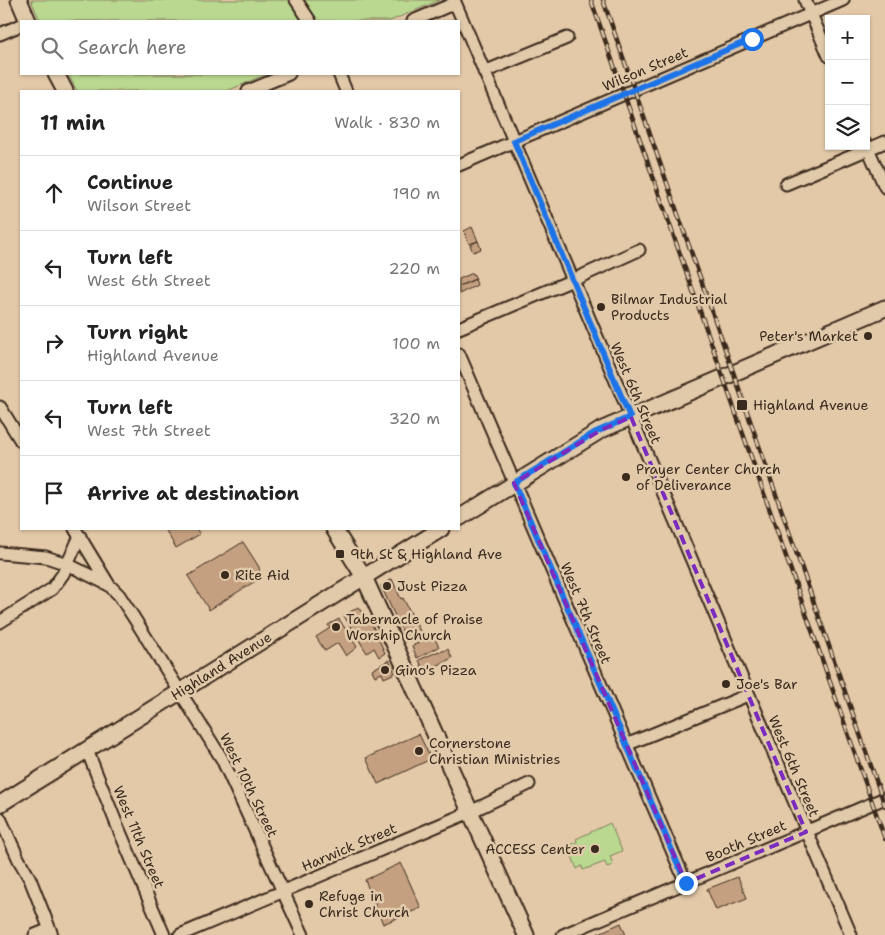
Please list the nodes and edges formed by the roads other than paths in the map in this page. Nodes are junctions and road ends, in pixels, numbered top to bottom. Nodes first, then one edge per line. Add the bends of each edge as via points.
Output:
1 (19, 0) edge
2 (296, 0) edge
3 (805, 0) edge
4 (843, 0) edge
5 (455, 1) edge
6 (811, 14) junction
7 (28, 20) edge
8 (309, 20) edge
9 (415, 20) edge
10 (20, 25) edge
11 (0, 34) edge
12 (567, 38) dead end
13 (825, 47) edge
14 (484, 72) junction
15 (57, 75) edge
16 (287, 75) edge
17 (339, 75) edge
18 (64, 90) edge
19 (250, 90) edge
20 (346, 90) edge
21 (514, 141) junction
22 (885, 142) edge
23 (870, 146) edge
24 (860, 150) edge
25 (868, 150) edge
26 (460, 164) edge
27 (786, 184) dead end
28 (885, 187) edge
29 (639, 250) dead end
30 (573, 280) junction
31 (885, 308) edge
32 (460, 328) edge
33 (460, 356) edge
34 (0, 406) edge
35 (630, 417) junction
36 (20, 439) edge
37 (514, 483) junction
38 (460, 517) edge
39 (335, 530) edge
40 (440, 530) edge
41 (78, 532) edge
42 (0, 552) edge
43 (67, 564) junction
44 (364, 577) junction
45 (108, 585) junction
46 (0, 622) edge
47 (180, 692) junction
48 (748, 695) junction
49 (626, 745) junction
50 (87, 750) junction
51 (529, 784) dead end
52 (885, 798) edge
53 (0, 804) edge
54 (470, 812) junction
55 (0, 818) edge
56 (806, 832) junction
57 (686, 883) junction
58 (284, 892) junction
59 (51, 932) edge
60 (34, 935) edge
61 (164, 935) edge
62 (180, 935) edge
63 (303, 935) edge
64 (526, 935) edge
65 (563, 935) edge
66 (851, 935) edge

1 - 7 main road
2 - 8 street
3 - 6 street
4 - 6 street, Wilson Street
5 - 9 street
5 - 14 street, West 6th Street
6 - 13 street
6 - 21 street, Wilson Street
10 - 11 street
12 - 14 street
14 - 21 street, West 6th Street
15 - 18 main road
16 - 19 street
17 - 20 street
21 - 26 street, Wilson Street
21 - 30 street, West 6th Street
22 - 23 street
24 - 27 street
25 - 28 street
29 - 30 street
30 - 32 street
30 - 35 street, West 6th Street
31 - 35 main road
33 - 37 street, West 7th Street
34 - 36 street
35 - 37 main road via 594,433
35 - 48 street, West 6th Street
37 - 38 main road
37 - 49 street, West 7th Street
39 - 44 main road
40 - 44 main road, Highland Avenue
41 - 43 street
41 - 45 street, West 10th Street
42 - 43 street via 46,556
43 - 45 street
43 - 46 street via 52,588
44 - 47 main road, Highland Avenue
44 - 54 main road
45 - 47 street, West 10th Street via 119,595
47 - 50 main road, Highland Avenue
47 - 58 street, West 10th Street via 222,759
48 - 49 street
48 - 56 street, West 6th Street
49 - 57 street, West 7th Street
50 - 53 main road, Highland Avenue
50 - 61 street, West 11th Street
51 - 54 street, Harwick Street
52 - 56 street, Booth Street
54 - 58 street, Harwick Street
54 - 64 main road
55 - 59 street
56 - 57 street, Booth Street
56 - 66 street, West 6th Street
57 - 65 street, Booth Street
58 - 62 street, Harwick Street
58 - 63 street, West 10th Street
59 - 60 street

